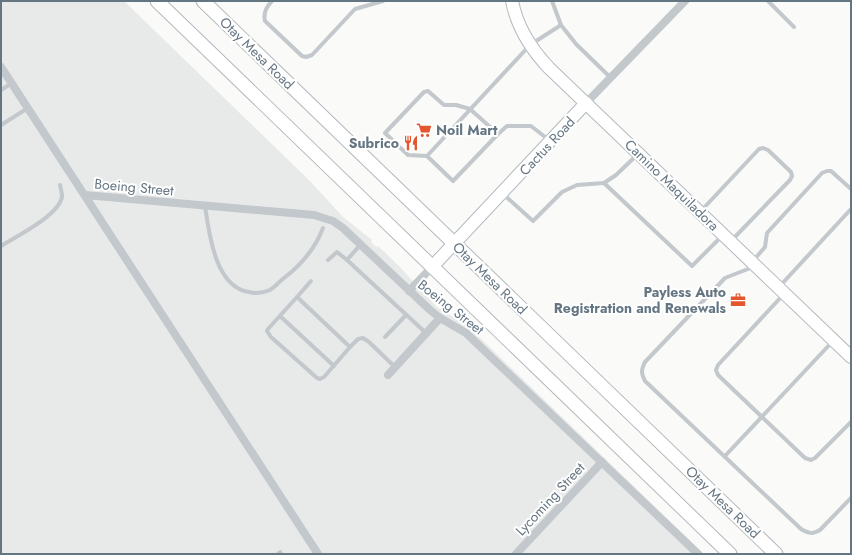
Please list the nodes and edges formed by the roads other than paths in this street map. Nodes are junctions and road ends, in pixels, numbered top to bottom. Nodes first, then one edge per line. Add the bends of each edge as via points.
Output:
1 (157, 1) edge
2 (203, 1) edge
3 (272, 1) edge
4 (383, 1) edge
5 (512, 1) edge
6 (552, 1) edge
7 (684, 1) edge
8 (768, 1) edge
9 (561, 25) junction
10 (794, 27) dead end
11 (530, 45) junction
12 (1, 67) edge
13 (611, 78) junction
14 (12, 83) junction
15 (1, 90) edge
16 (586, 103) junction
17 (28, 108) junction
18 (470, 109) junction
19 (1, 125) edge
20 (498, 134) junction
21 (550, 141) junction
22 (639, 153) junction
23 (427, 156) junction
24 (604, 183) junction
25 (60, 185) dead end
26 (851, 189) edge
27 (502, 193) junction
28 (85, 195) junction
29 (205, 206) junction
30 (851, 209) edge
31 (700, 212) junction
32 (323, 228) dead end
33 (727, 238) junction
34 (361, 244) junction
35 (454, 244) junction
36 (1, 246) edge
37 (328, 260) dead end
38 (347, 260) junction
39 (754, 264) junction
40 (432, 267) junction
41 (311, 281) dead end
42 (782, 290) junction
43 (409, 291) junction
44 (297, 297) junction
45 (406, 315) junction
46 (280, 316) junction
47 (440, 318) junction
48 (426, 333) junction
49 (385, 338) dead end
50 (834, 340) junction
51 (350, 347) junction
52 (850, 355) edge
53 (334, 366) junction
54 (395, 367) junction
55 (388, 375) dead end
56 (762, 417) junction
57 (851, 422) edge
58 (725, 456) junction
59 (602, 462) junction
60 (851, 498) edge
61 (278, 554) edge
62 (281, 554) edge
63 (318, 554) edge
64 (516, 554) edge
65 (698, 554) edge
66 (730, 554) edge
67 (776, 554) edge

1 - 40 main road
2 - 35 main road, Otay Mesa Road
3 - 4 lane via 265,11 265,21 306,57 312,55 355,9
5 - 11 street, Camino Maquiladora via 514,13
6 - 9 lane
7 - 13 street, Cactus Road
8 - 10 lane
9 - 11 lane
9 - 13 lane via 576,44
11 - 16 street, Camino Maquiladora via 549,68
11 - 18 lane
12 - 14 street
13 - 16 street, Cactus Road
14 - 15 lane
14 - 17 street
16 - 21 street, Cactus Road
16 - 22 street, Camino Maquiladora
17 - 19 lane
17 - 28 street
18 - 20 lane
18 - 23 lane
18 - 23 lane via 444,105 428,91 424,92 385,133 408,155
20 - 21 lane via 507,126 531,126
20 - 23 lane via 454,181
21 - 27 street, Cactus Road
22 - 24 lane
22 - 31 street, Camino Maquiladora
24 - 27 lane via 577,185 562,192 533,221
24 - 33 lane via 692,266
25 - 36 lane via 61,200 53,211 44,220
26 - 39 lane via 832,171 822,173 767,233 765,247
27 - 35 street, Cactus Road
28 - 29 street, Boeing Street
28 - 63 street
29 - 32 lane via 210,238 222,273 229,282 245,292 257,294 269,290 289,274 305,258
29 - 34 street, Boeing Street via 314,215 343,228
30 - 42 lane
31 - 33 street, Camino Maquiladora
31 - 33 lane via 759,149 768,150 791,172 790,180
33 - 39 street, Camino Maquiladora
34 - 38 lane
34 - 43 street, Boeing Street
35 - 40 street, Cactus Road
35 - 67 main road, Otay Mesa Road
37 - 38 lane via 337,252
38 - 45 lane
39 - 42 street, Camino Maquiladora
39 - 58 lane via 725,278 645,362 641,374 645,381
40 - 43 street, Cactus Road
40 - 66 main road
41 - 44 lane
42 - 50 street, Camino Maquiladora
42 - 56 lane via 716,370 718,376
43 - 47 street, Boeing Street
44 - 46 lane
44 - 51 lane
45 - 48 lane
45 - 49 lane
46 - 53 lane
46 - 53 lane via 267,331 271,337 317,378 324,376
47 - 48 street
47 - 59 street, Boeing Street via 466,333
48 - 54 street
50 - 52 street, Camino Maquiladora
50 - 56 lane
51 - 53 lane
51 - 54 lane via 363,338
54 - 55 street
56 - 57 lane via 805,458 811,460
56 - 58 lane
58 - 60 lane via 808,533 820,530
59 - 64 street, Lycoming Street
59 - 65 street, Boeing Street
61 - 62 lane

